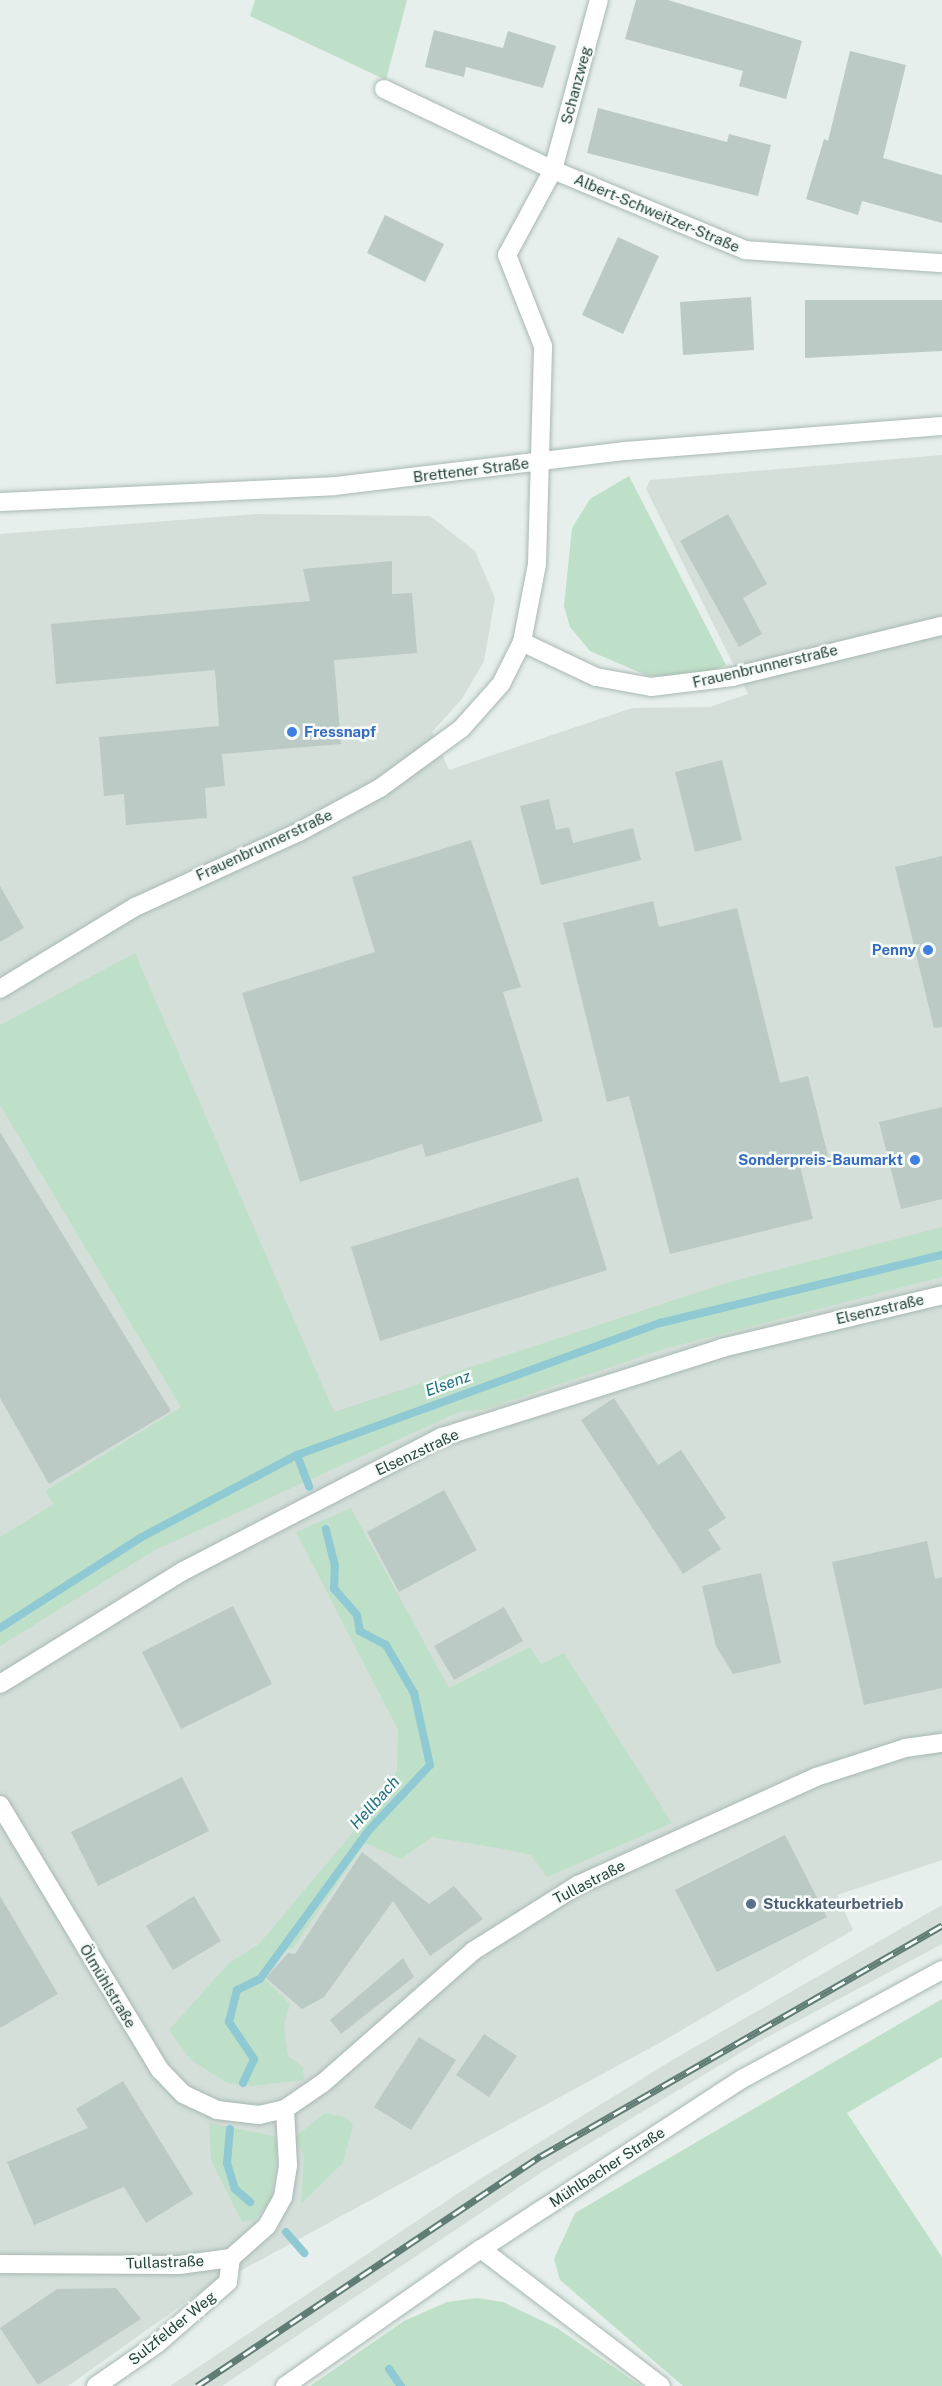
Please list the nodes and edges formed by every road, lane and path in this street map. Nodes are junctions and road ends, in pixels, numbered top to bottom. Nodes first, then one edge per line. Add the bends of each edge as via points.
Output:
1 (599, 0) edge
2 (384, 89) dead end
3 (553, 170) junction
4 (942, 263) edge
5 (942, 426) edge
6 (538, 462) junction
7 (0, 502) edge
8 (942, 626) edge
9 (522, 642) junction
10 (0, 989) edge
11 (942, 1295) edge
12 (0, 1684) edge
13 (942, 1743) edge
14 (0, 1805) edge
15 (942, 1970) edge
16 (285, 2109) junction
17 (259, 2115) joint
18 (481, 2249) junction
19 (231, 2258) junction
20 (0, 2264) edge
21 (96, 2386) edge
22 (285, 2386) edge
23 (661, 2386) edge

1 - 3 street, Schanzweg
2 - 3 street, Albert-Schweitzer-Straße
3 - 4 street, Albert-Schweitzer-Straße via 745,250
3 - 6 street via 507,255 543,346
5 - 6 street, Brettener Straße
6 - 7 street, Brettener Straße via 335,486
6 - 9 street, Frauenbrunnerstraße via 537,564
8 - 9 street, Frauenbrunnerstraße via 732,677 651,687 596,677
9 - 10 street, Frauenbrunnerstraße via 501,684 461,729 380,788 299,832 135,906
11 - 12 street, Elsenzstraße via 723,1348 442,1437 183,1571
13 - 16 street, Tullastraße via 905,1748 816,1777 578,1885 473,1951
14 - 17 street, Ölmühlstraße via 160,2070 183,2094 217,2110
15 - 18 street, Mühlbacher Straße via 742,2079
16 - 17 street, Tullastraße
16 - 19 street via 288,2165 284,2197 267,2226
18 - 22 street, Mühlbacher Straße
18 - 23 street
19 - 20 street, Tullastraße via 179,2265
19 - 21 street, Sulzfelder Weg via 228,2282 158,2343

